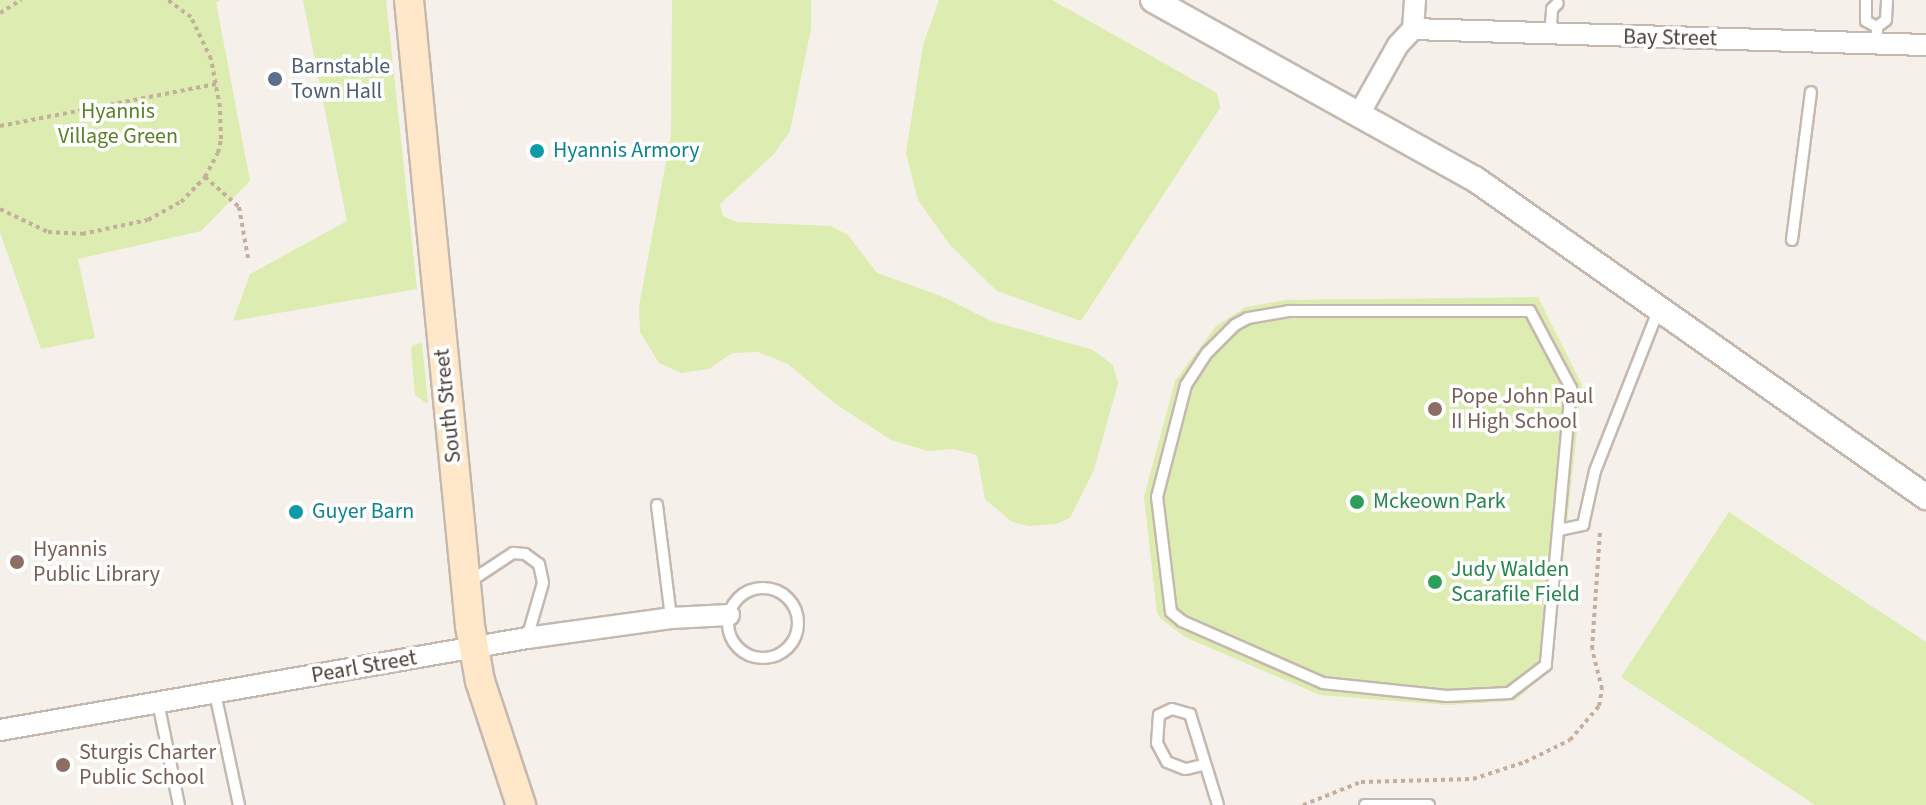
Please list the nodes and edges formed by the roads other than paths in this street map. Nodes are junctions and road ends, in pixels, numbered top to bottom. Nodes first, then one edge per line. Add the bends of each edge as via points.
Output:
1 (409, 0) edge
2 (1153, 0) edge
3 (1415, 0) edge
4 (1866, 0) edge
5 (1887, 0) edge
6 (1558, 3) dead end
7 (1413, 29) junction
8 (1877, 35) junction
9 (1549, 36) junction
10 (1926, 45) edge
11 (1811, 92) dead end
12 (1358, 116) junction
13 (1792, 240) dead end
14 (1658, 311) junction
15 (1926, 497) edge
16 (657, 505) dead end
17 (1559, 530) junction
18 (466, 583) junction
19 (729, 615) junction
20 (671, 618) junction
21 (527, 638) junction
22 (474, 648) junction
23 (215, 693) junction
24 (158, 702) junction
25 (0, 730) edge
26 (1203, 765) junction
27 (179, 805) edge
28 (239, 805) edge
29 (521, 805) edge
30 (1218, 805) edge
31 (1365, 805) edge
32 (1429, 805) edge

1 - 18 main road, South Street
2 - 12 street
3 - 7 street
4 - 8 lane via 1866,21
5 - 8 lane via 1886,20
6 - 9 lane via 1552,9
7 - 9 street, Bay Street
7 - 12 street via 1398,45
8 - 9 street, Bay Street
8 - 10 street, Bay Street
11 - 13 lane
12 - 14 street via 1475,179
14 - 15 street
14 - 17 lane via 1595,471 1583,525
16 - 20 lane
17 - 17 lane via 1571,388 1530,311 1289,311 1248,318 1225,333 1186,385 1157,497 1168,606 1182,621 1323,683 1447,696 1509,693 1546,665
18 - 21 lane via 513,553 539,564 543,583
18 - 22 main road, South Street
19 - 19 lane via 731,636 755,657 786,649 797,629 793,606 776,590 753,589 742,595
19 - 20 street, Pearl Street
20 - 21 street, Pearl Street
21 - 22 street, Pearl Street
22 - 23 street, Pearl Street
22 - 29 main road, South Street
23 - 24 street, Pearl Street
23 - 28 lane
24 - 25 street, Pearl Street
24 - 27 lane
26 - 26 lane via 1190,714 1172,709 1159,715 1157,743 1167,762 1185,769
26 - 30 lane
31 - 32 lane

